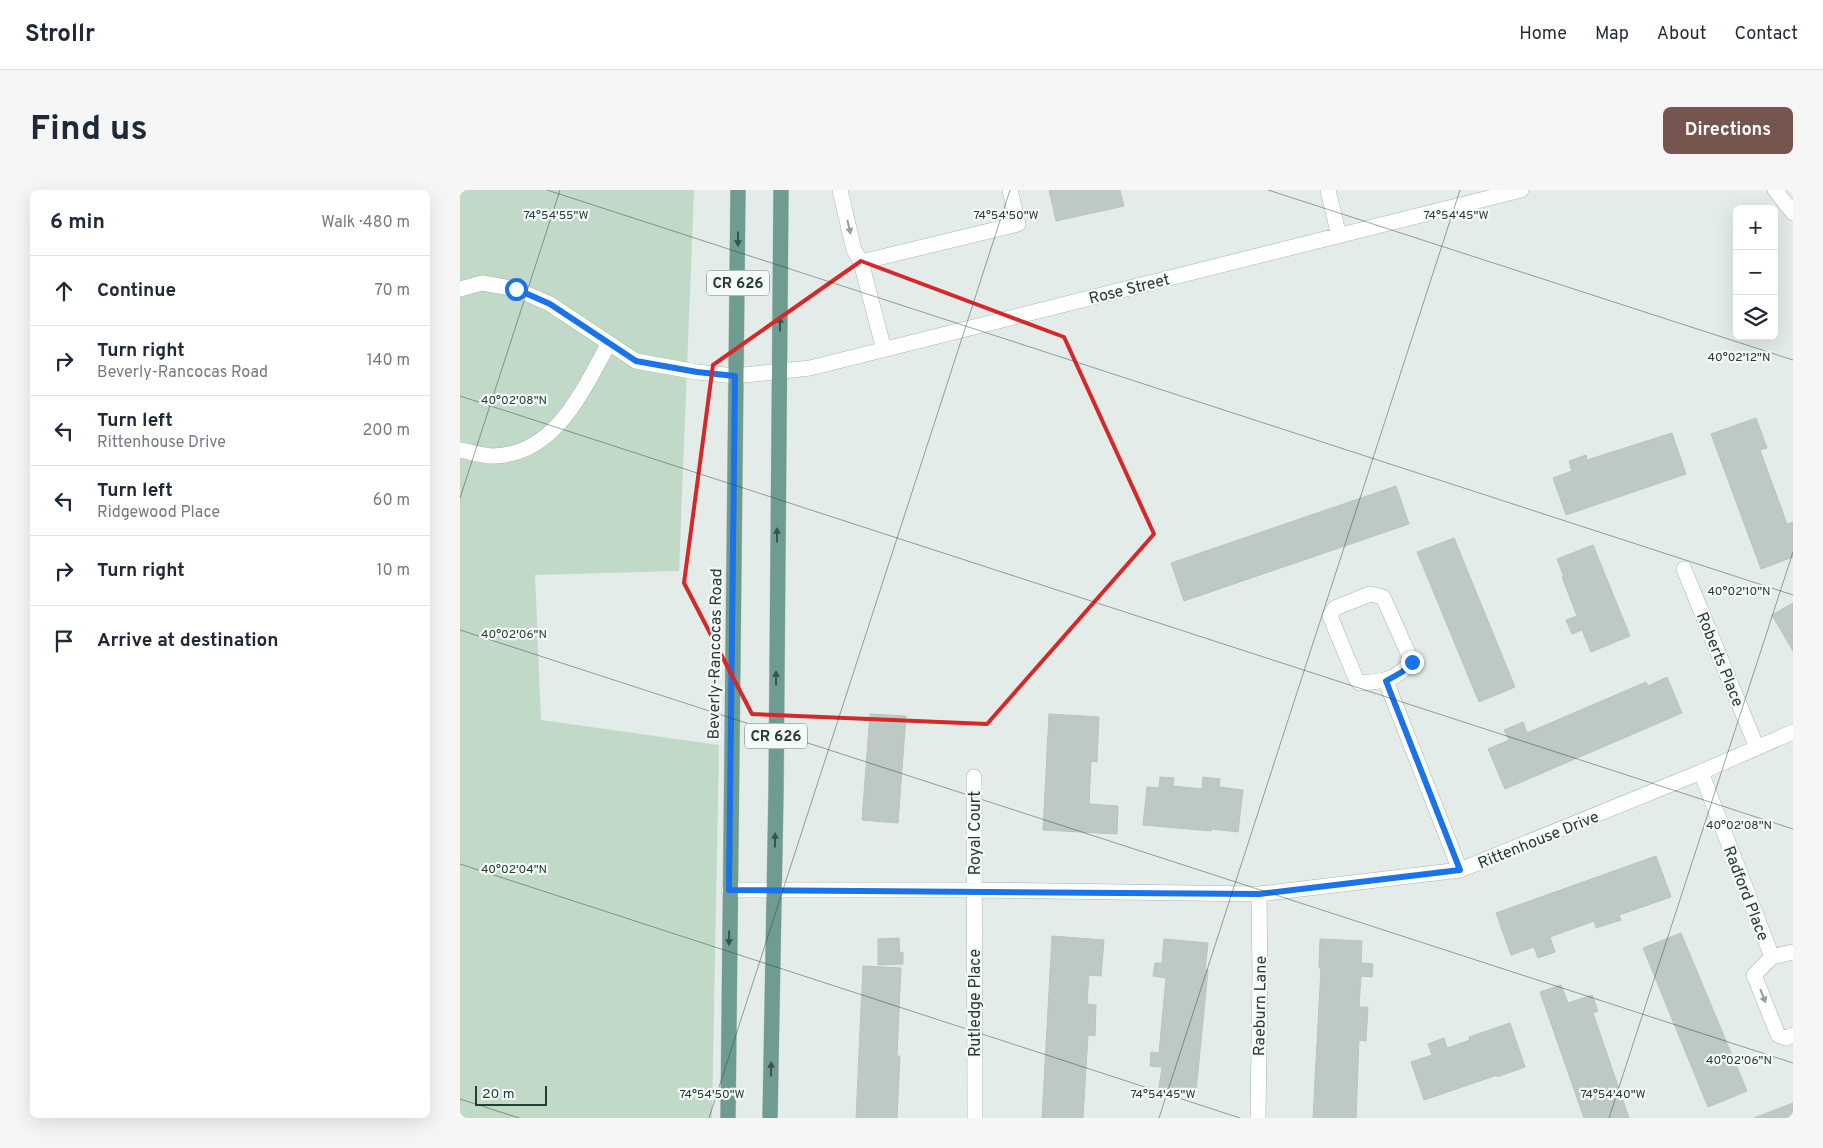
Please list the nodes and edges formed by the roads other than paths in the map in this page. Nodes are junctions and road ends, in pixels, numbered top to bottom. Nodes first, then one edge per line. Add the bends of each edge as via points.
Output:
1 (738, 190) edge
2 (781, 190) edge
3 (840, 190) edge
4 (1010, 190) edge
5 (1328, 190) edge
6 (1521, 190) edge
7 (1775, 190) edge
8 (1793, 213) edge
9 (1339, 236) junction
10 (860, 262) junction
11 (460, 289) edge
12 (609, 343) junction
13 (884, 350) junction
14 (779, 373) junction
15 (735, 376) junction
16 (460, 450) edge
17 (1684, 569) dead end
18 (1386, 681) junction
19 (1793, 732) edge
20 (1757, 748) junction
21 (1701, 772) junction
22 (974, 776) dead end
23 (1460, 870) junction
24 (774, 889) junction
25 (729, 890) junction
26 (974, 890) junction
27 (1259, 894) junction
28 (1793, 952) edge
29 (1772, 958) junction
30 (1793, 1036) edge
31 (974, 1116) dead end
32 (728, 1118) edge
33 (770, 1118) edge
34 (1258, 1118) edge

1 -> 15 main road, Beverly-Rancocas Road / CR 626
14 -> 2 main road, CR 626
3 -> 10 street via 854,250
4 - 10 street via 1018,224
5 - 9 street
6 - 9 street, Rose Street
7 - 8 street
9 - 13 street, Rose Street
10 - 13 street
11 - 12 street, Rose Street via 482,283 516,289 550,304
12 - 15 street, Rose Street via 636,361
12 - 16 street via 577,400 552,432 526,450 493,456
13 - 14 street, Rose Street
14 - 15 street, Rose Street
24 -> 14 main road, CR 626
15 - 25 main road, Beverly-Rancocas Road / CR 626
17 - 20 street, Roberts Place
18 - 18 street via 1412,662 1383,597 1370,594 1335,608 1330,616 1356,679 1360,683
18 - 23 street
19 - 20 street, Rittenhouse Drive
20 - 21 street, Rittenhouse Drive
21 - 23 street, Rittenhouse Drive
21 - 29 street, Radford Place
22 - 26 street, Royal Court
23 - 27 street, Rittenhouse Drive
24 - 25 street, Rittenhouse Drive
24 - 26 street, Rittenhouse Drive
33 -> 24 main road, CR 626
25 -> 32 main road, Beverly-Rancocas Road / CR 626
26 - 27 street, Rittenhouse Drive
26 - 31 street, Rutledge Place
27 - 34 street, Raeburn Lane
28 - 29 street
29 -> 30 street via 1754,975 1778,1035

